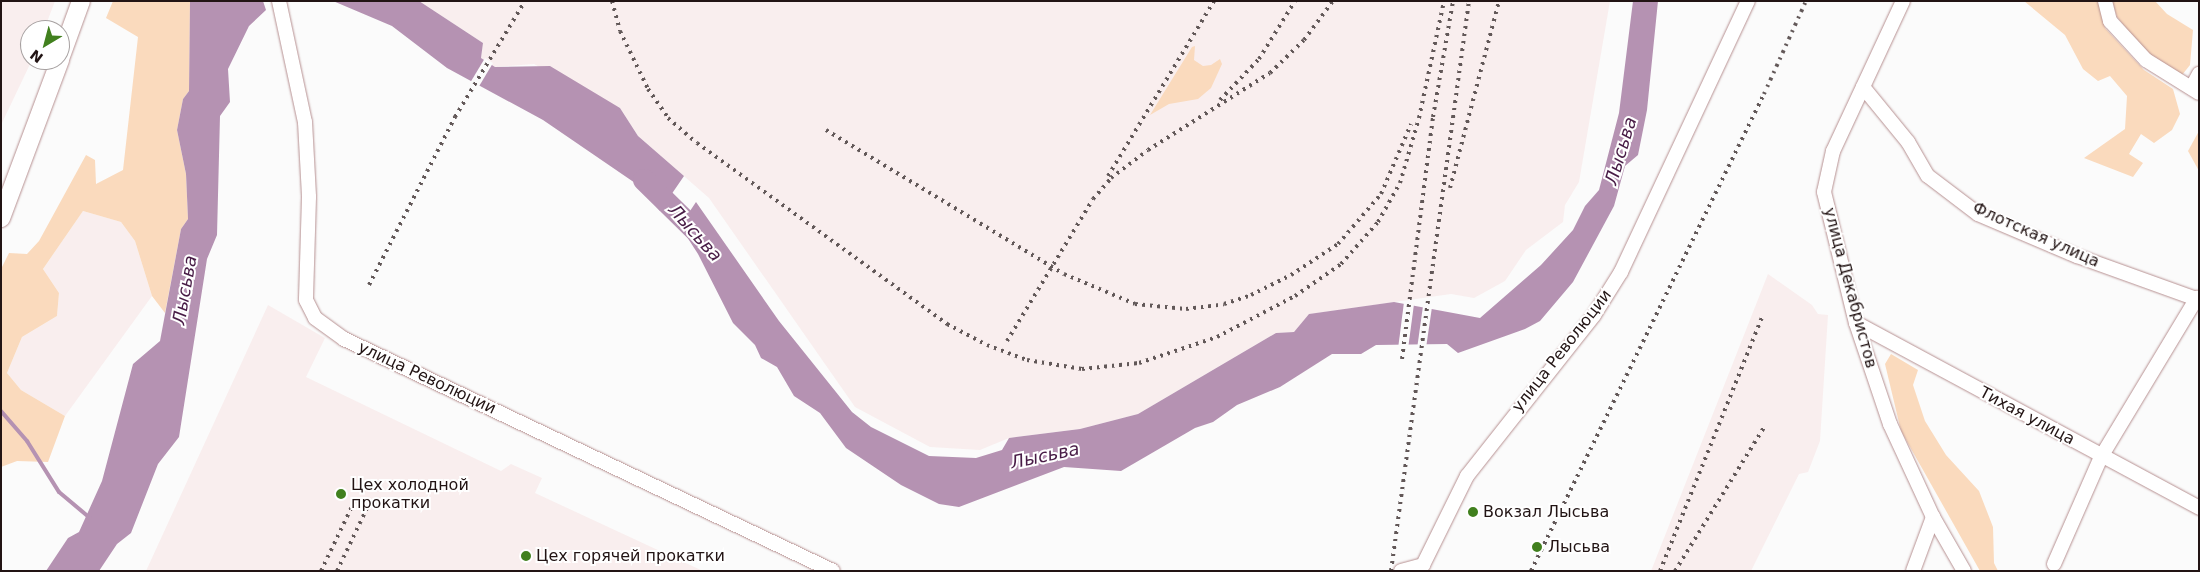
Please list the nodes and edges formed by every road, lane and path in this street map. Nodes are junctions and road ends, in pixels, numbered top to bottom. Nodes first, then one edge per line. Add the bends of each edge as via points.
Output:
1 (81, 1) edge
2 (280, 1) edge
3 (1748, 1) edge
4 (1903, 1) edge
5 (2104, 1) edge
6 (70, 32) edge
7 (56, 70) edge
8 (2199, 74) edge
9 (1863, 87) junction
10 (2195, 90) edge
11 (1, 218) edge
12 (2198, 299) edge
13 (1856, 324) junction
14 (2101, 457) junction
15 (2199, 508) edge
16 (1933, 517) junction
17 (2054, 564) dead end
18 (833, 571) edge
19 (1401, 571) edge
20 (1913, 571) edge
21 (1964, 571) edge

1 - 6 main road
2 - 18 street, улица Революции via 302,101 307,145 306,300 315,318 344,339
3 - 19 street, улица Революции via 1621,272 1588,321 1467,476 1423,564
4 - 9 street, улица Декабристов
5 - 10 street via 2110,21 2146,60
7 - 11 main road
8 - 10 street
9 - 12 street, Флотская улица via 1908,142 1928,176 1978,214 2077,256
9 - 13 street, улица Декабристов via 1833,151 1824,192
12 - 14 street
13 - 14 street, Тихая улица
13 - 16 street, улица Декабристов via 1890,424
14 - 15 street, Тихая улица
14 - 17 street
16 - 20 street
16 - 21 street, улица Декабристов

